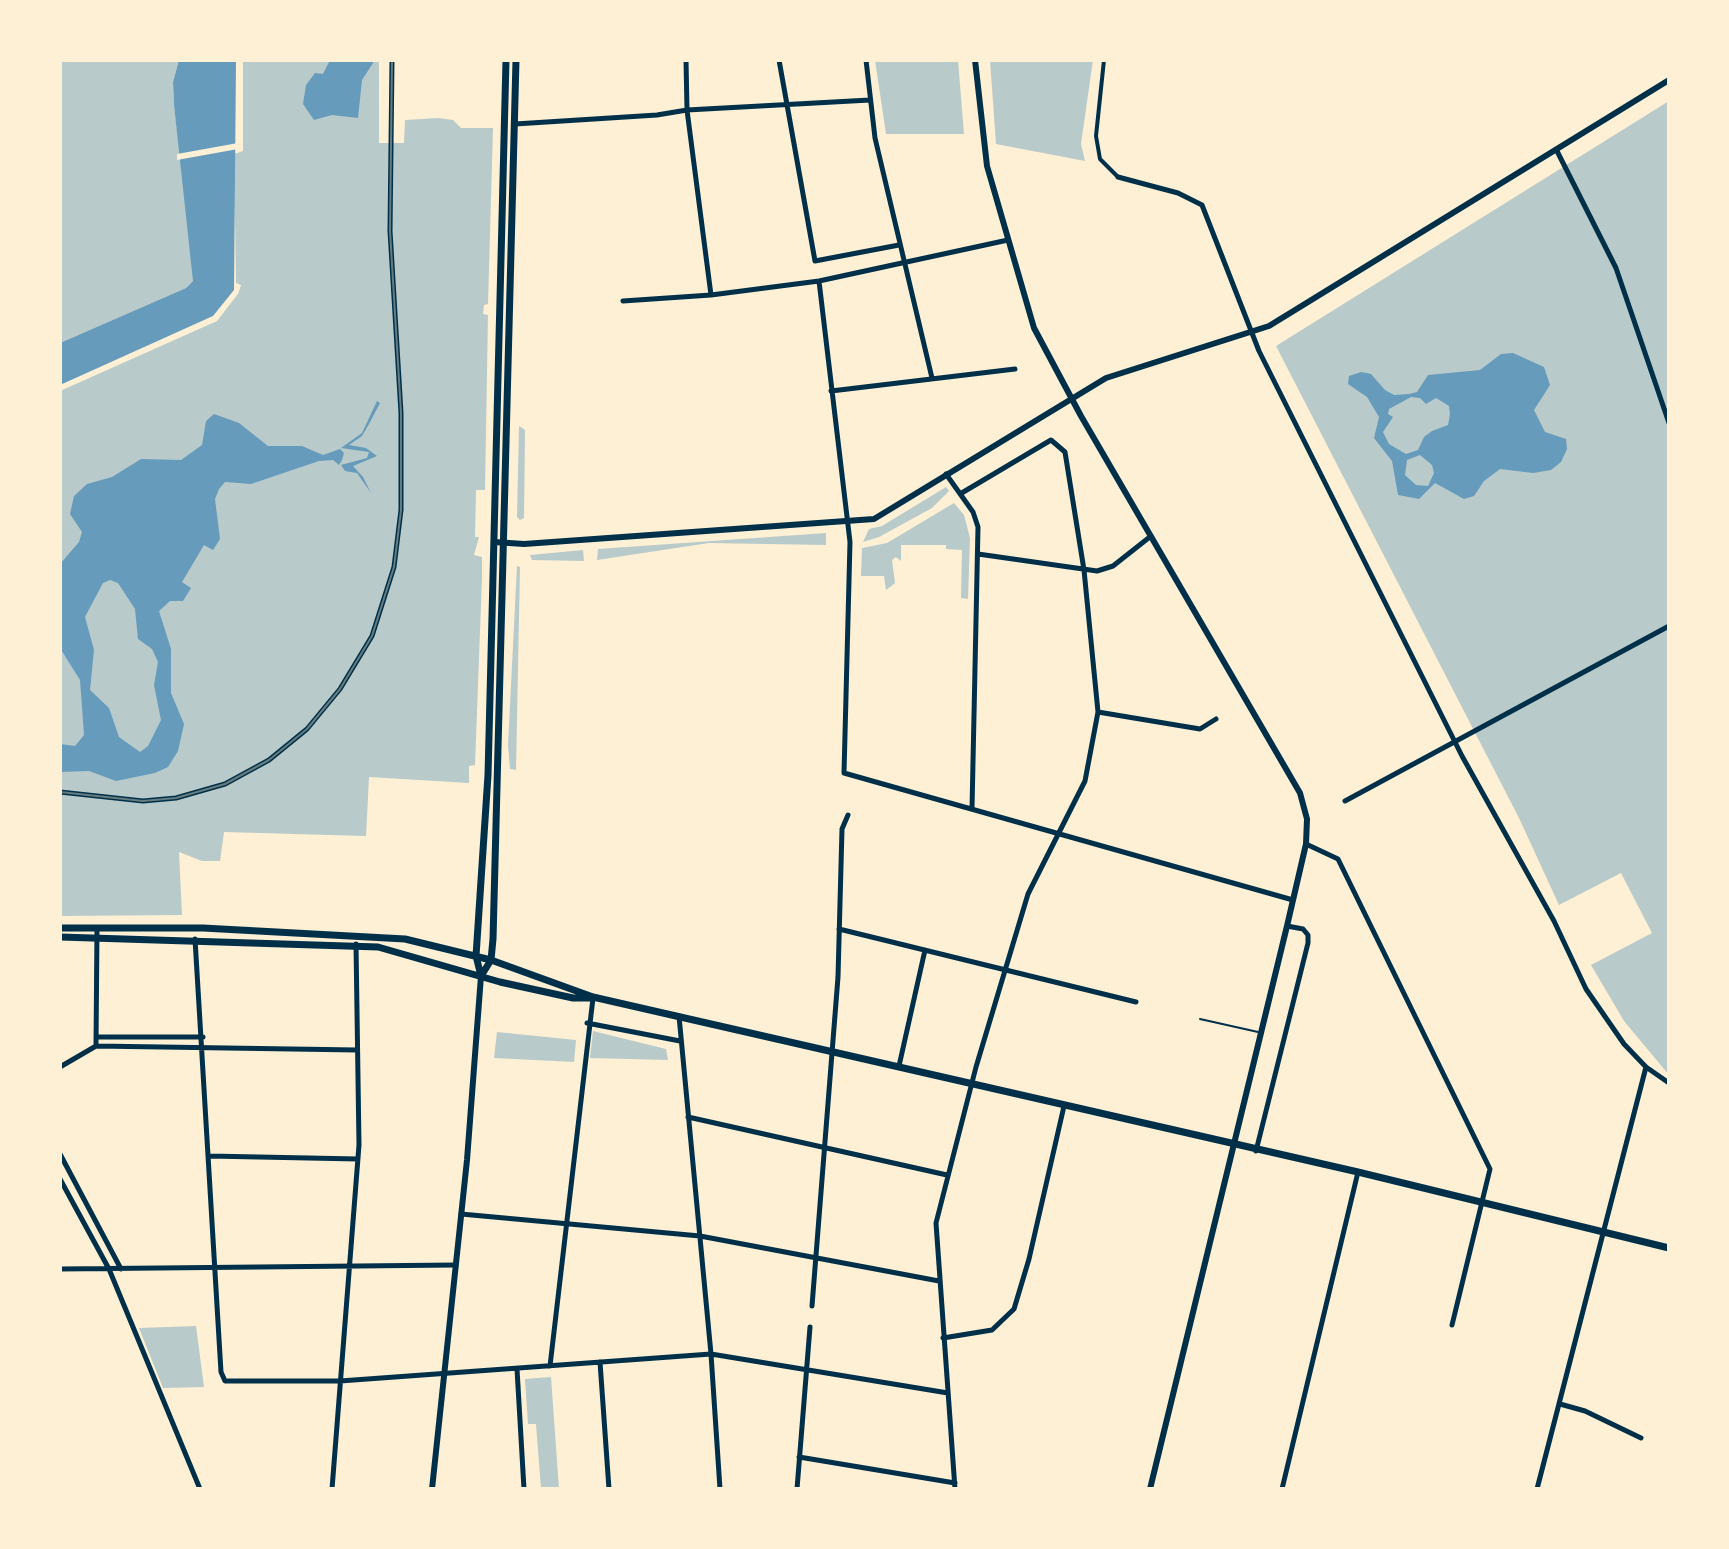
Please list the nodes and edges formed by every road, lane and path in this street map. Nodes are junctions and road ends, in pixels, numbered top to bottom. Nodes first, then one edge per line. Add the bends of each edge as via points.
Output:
1 (392, 60) edge
2 (506, 60) edge
3 (516, 60) edge
4 (686, 60) edge
5 (779, 60) edge
6 (866, 60) edge
7 (975, 60) edge
8 (1104, 60) edge
9 (1669, 80) edge
10 (870, 100) junction
11 (785, 103) junction
12 (687, 110) junction
13 (515, 124) junction
14 (1557, 151) junction
15 (1118, 177) joint
16 (1008, 240) junction
17 (899, 245) junction
18 (906, 265) junction
19 (819, 281) junction
20 (711, 295) junction
21 (623, 301) dead end
22 (1251, 333) junction
23 (1015, 369) dead end
24 (932, 378) junction
25 (831, 391) junction
26 (1072, 396) junction
27 (1669, 423) edge
28 (946, 474) junction
29 (960, 494) junction
30 (847, 522) junction
31 (1152, 536) junction
32 (494, 542) junction
33 (505, 543) junction
34 (978, 554) junction
35 (1084, 570) junction
36 (1669, 626) edge
37 (1098, 712) junction
38 (1216, 719) dead end
39 (1454, 740) junction
40 (60, 792) edge
41 (1345, 801) dead end
42 (972, 809) junction
43 (848, 815) dead end
44 (1058, 835) junction
45 (1306, 844) junction
46 (1293, 900) junction
47 (1287, 926) junction
48 (60, 928) edge
49 (839, 929) junction
50 (96, 932) junction
51 (60, 937) edge
52 (195, 938) junction
53 (356, 940) junction
54 (925, 950) junction
55 (476, 956) junction
56 (491, 960) junction
57 (1005, 971) junction
58 (481, 976) junction
59 (593, 997) junction
60 (1136, 1002) dead end
61 (679, 1016) junction
62 (1200, 1019) dead end
63 (587, 1023) junction
64 (1260, 1033) junction
65 (96, 1037) junction
66 (203, 1037) junction
67 (681, 1041) junction
68 (96, 1046) junction
69 (203, 1048) junction
70 (357, 1050) junction
71 (833, 1052) junction
72 (899, 1066) junction
73 (60, 1067) edge
74 (1646, 1067) junction
75 (972, 1083) junction
76 (1669, 1083) edge
77 (1064, 1106) junction
78 (688, 1117) junction
79 (1234, 1145) junction
80 (825, 1148) junction
81 (1256, 1151) junction
82 (60, 1154) edge
83 (209, 1156) junction
84 (358, 1159) junction
85 (1358, 1172) junction
86 (947, 1175) junction
87 (60, 1179) edge
88 (1483, 1203) junction
89 (461, 1214) junction
90 (565, 1225) junction
91 (1603, 1233) junction
92 (700, 1236) junction
93 (1669, 1248) edge
94 (816, 1258) junction
95 (456, 1265) junction
96 (349, 1266) junction
97 (217, 1268) junction
98 (60, 1269) edge
99 (109, 1269) junction
100 (121, 1269) junction
101 (939, 1281) junction
102 (812, 1306) dead end
103 (1452, 1325) dead end
104 (810, 1327) dead end
105 (943, 1338) junction
106 (711, 1354) junction
107 (600, 1362) junction
108 (550, 1366) junction
109 (807, 1368) junction
110 (517, 1369) junction
111 (444, 1374) junction
112 (340, 1381) junction
113 (948, 1393) junction
114 (1560, 1404) junction
115 (1641, 1438) dead end
116 (799, 1457) junction
117 (955, 1486) edge
118 (200, 1489) edge
119 (332, 1489) edge
120 (432, 1489) edge
121 (524, 1489) edge
122 (609, 1489) edge
123 (720, 1489) edge
124 (797, 1489) edge
125 (1150, 1489) edge
126 (1282, 1489) edge
127 (1537, 1489) edge

1 - 40 street via 390,243 401,502 394,567 372,636 340,689 307,729 269,760 225,784 143,801
2 - 32 main road
3 - 13 main road
4 - 12 street
5 - 11 street
6 - 10 street
7 - 16 street via 981,138
8 - 15 street via 1096,136 1100,159
9 - 14 street
10 - 11 street
10 - 17 street
11 - 12 street
11 - 17 street via 815,261
12 - 13 street
12 - 20 street
13 - 33 main road
14 - 22 street
14 - 27 street via 1616,268
15 - 22 street via 1202,205
16 - 18 street
16 - 26 street via 1034,328
17 - 18 street
18 - 19 street
18 - 24 street
19 - 20 street
19 - 25 street
20 - 21 street
22 - 26 street via 1106,378
22 - 39 street
23 - 24 street
24 - 25 street
25 - 30 street
26 - 28 street
26 - 31 street
28 - 29 street
28 - 30 street via 879,516
29 - 34 street via 978,527
29 - 35 street via 1051,440 1065,452
30 - 33 street
30 - 42 street via 844,773
31 - 35 street via 1113,566
31 - 45 street via 1300,793
32 - 33 street
32 - 55 main road via 488,777
33 - 56 main road
34 - 35 street
34 - 42 street
35 - 37 street
36 - 39 street
37 - 38 street via 1200,729
37 - 44 street via 1085,781
39 - 41 street
39 - 74 street via 1585,988
42 - 44 street
43 - 49 street via 842,829
44 - 46 street
44 - 57 street via 1033,880
45 - 46 street
45 - 88 street via 1338,859 1483,1150 1490,1169
46 - 47 street
47 - 64 street
47 - 81 street via 1303,929 1308,943
48 - 50 main road
49 - 54 street
49 - 71 street
50 - 51 main road
50 - 52 main road
50 - 53 main road via 203,928
50 - 65 street
52 - 53 main road
52 - 66 street
53 - 55 main road via 405,939
53 - 58 main road
53 - 70 street
54 - 57 street
54 - 72 street
55 - 56 main road
55 - 58 main road
56 - 58 main road
56 - 59 main road
57 - 60 street
57 - 75 street
58 - 59 main road via 573,998
58 - 89 street
59 - 61 main road
59 - 63 street
61 - 67 street
61 - 71 main road
62 - 64 lane
63 - 67 street
63 - 90 street
64 - 79 street
65 - 66 street
65 - 68 street
66 - 69 street
67 - 78 street
68 - 69 street
68 - 73 street
69 - 70 street
69 - 83 street
70 - 84 street
71 - 72 main road
71 - 80 street
72 - 75 main road
74 - 76 street
74 - 91 street
75 - 77 main road
75 - 86 street
77 - 79 main road
77 - 105 street via 1014,1309 992,1330
78 - 80 street
78 - 92 street
79 - 81 main road
79 - 125 street
80 - 86 street
80 - 94 street
81 - 85 main road
82 - 100 street
83 - 84 street
83 - 97 street
84 - 96 street
85 - 88 main road
85 - 126 street
86 - 101 street via 936,1223
87 - 99 street
88 - 91 main road
88 - 103 street
89 - 90 street
89 - 95 street
90 - 92 street
90 - 108 street
91 - 93 main road
91 - 114 street
92 - 94 street
92 - 106 street
94 - 101 street
94 - 102 street
95 - 96 street
95 - 111 street
96 - 97 street
96 - 112 street
97 - 100 street
97 - 112 street via 225,1381
98 - 99 street
99 - 100 street
99 - 118 street
101 - 105 street
104 - 109 street
105 - 113 street
106 - 107 street
106 - 109 street
106 - 123 street
107 - 108 street
107 - 122 street
108 - 110 street
109 - 113 street
109 - 116 street
110 - 111 street
110 - 121 street
111 - 112 street
111 - 120 street
112 - 119 street
113 - 117 street
114 - 115 street
114 - 127 street
116 - 117 street
116 - 124 street

